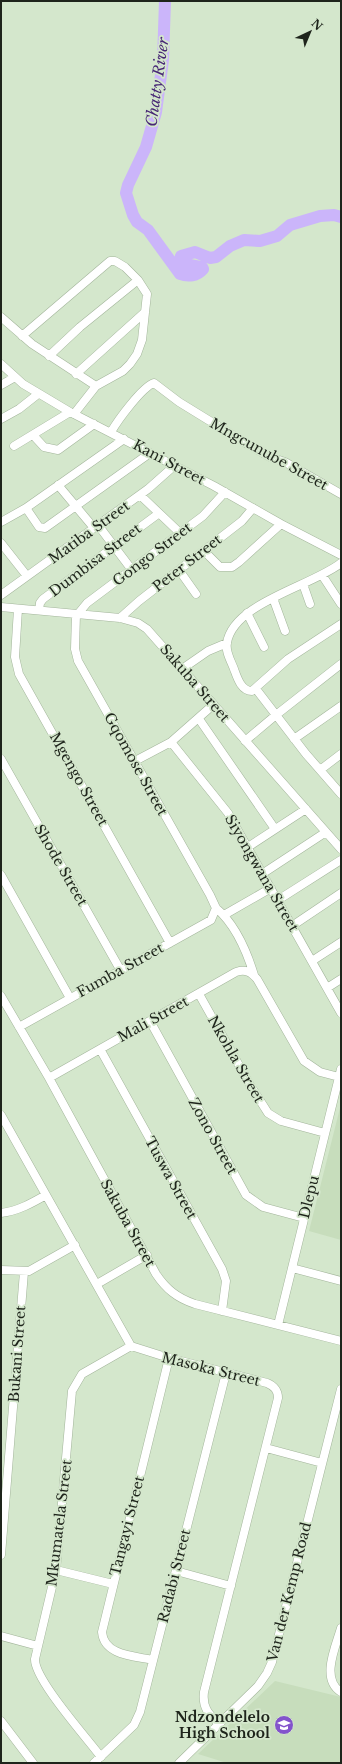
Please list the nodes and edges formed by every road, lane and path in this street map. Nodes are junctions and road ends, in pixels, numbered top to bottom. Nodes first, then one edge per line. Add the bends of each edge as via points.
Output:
1 (138, 280) junction
2 (145, 312) junction
3 (1, 317) edge
4 (22, 336) junction
5 (49, 356) junction
6 (1, 364) edge
7 (76, 374) junction
8 (15, 377) junction
9 (1, 385) edge
10 (96, 386) junction
11 (38, 394) junction
12 (72, 414) junction
13 (1, 419) edge
14 (94, 424) junction
15 (111, 432) junction
16 (33, 435) junction
17 (124, 439) junction
18 (14, 446) dead end
19 (150, 453) junction
20 (174, 466) junction
21 (58, 485) junction
22 (225, 492) junction
23 (341, 494) edge
24 (140, 495) junction
25 (76, 507) junction
26 (26, 508) junction
27 (253, 508) junction
28 (158, 514) junction
29 (1, 522) edge
30 (281, 524) junction
31 (96, 527) junction
32 (180, 533) junction
33 (1, 543) edge
34 (115, 546) junction
35 (204, 551) junction
36 (340, 551) edge
37 (4, 553) edge
38 (341, 563) edge
39 (132, 570) junction
40 (179, 570) junction
41 (322, 575) junction
42 (27, 576) junction
43 (303, 584) junction
44 (196, 594) dead end
45 (1, 595) edge
46 (273, 598) junction
47 (310, 604) dead end
48 (341, 604) edge
49 (1, 607) edge
50 (18, 609) junction
51 (39, 610) junction
52 (247, 613) junction
53 (77, 614) junction
54 (120, 618) junction
55 (341, 624) edge
56 (285, 631) dead end
57 (227, 643) junction
58 (264, 647) dead end
59 (341, 664) edge
60 (182, 669) junction
61 (254, 690) junction
62 (213, 705) junction
63 (341, 706) edge
64 (276, 714) junction
65 (198, 719) junction
66 (294, 739) junction
67 (245, 741) junction
68 (171, 742) junction
69 (341, 754) edge
70 (1, 759) edge
71 (135, 761) junction
72 (320, 770) junction
73 (341, 794) edge
74 (306, 809) junction
75 (275, 829) junction
76 (326, 832) junction
77 (248, 847) junction
78 (341, 849) edge
79 (341, 860) edge
80 (262, 874) junction
81 (1, 875) edge
82 (271, 888) junction
83 (341, 893) edge
84 (278, 900) junction
85 (216, 908) junction
86 (224, 915) junction
87 (292, 926) junction
88 (170, 942) junction
89 (341, 942) edge
90 (312, 961) junction
91 (121, 971) junction
92 (255, 977) junction
93 (341, 979) edge
94 (327, 988) junction
95 (199, 994) junction
96 (1, 996) edge
97 (70, 998) junction
98 (341, 1013) edge
99 (150, 1022) junction
100 (19, 1027) junction
101 (100, 1050) junction
102 (340, 1073) edge
103 (49, 1078) junction
104 (339, 1088) edge
105 (1, 1115) edge
106 (325, 1133) junction
107 (46, 1195) junction
108 (1, 1213) edge
109 (304, 1218) junction
110 (75, 1246) junction
111 (147, 1256) junction
112 (292, 1268) junction
113 (1, 1270) edge
114 (24, 1272) junction
115 (341, 1281) edge
116 (97, 1284) junction
117 (222, 1312) junction
118 (278, 1325) junction
119 (341, 1341) edge
120 (131, 1346) junction
121 (169, 1358) junction
122 (226, 1373) junction
123 (341, 1388) edge
124 (340, 1400) edge
125 (266, 1448) junction
126 (322, 1463) junction
127 (1, 1555) edge
128 (56, 1570) junction
129 (176, 1571) junction
130 (113, 1584) junction
131 (231, 1586) junction
132 (341, 1628) edge
133 (1, 1636) edge
134 (38, 1646) junction
135 (153, 1660) junction
136 (341, 1692) edge
137 (1, 1722) edge
138 (219, 1724) junction
139 (101, 1757) junction
140 (33, 1763) edge
141 (94, 1763) edge
142 (179, 1763) edge

1 - 2 street via 147,294
1 - 4 street via 118,263 110,261
1 - 5 street
2 - 7 street
2 - 10 street via 138,354 123,371
3 - 4 street
4 - 5 street
5 - 7 street
6 - 8 street, Kani Street
7 - 10 street
8 - 9 street
8 - 11 street, Kani Street
10 - 12 street
11 - 12 street, Kani Street
11 - 13 street via 24,406
12 - 14 street, Kani Street
12 - 16 street
14 - 15 street, Kani Street
14 - 16 street via 58,450 44,447
15 - 17 street, Kani Street
15 - 23 street, Mngcunube Street via 148,386 154,383 178,402 244,442 270,457 286,462
16 - 18 street
17 - 19 street, Kani Street
17 - 21 street
19 - 20 street, Kani Street
19 - 25 street
20 - 22 street, Kani Street
20 - 24 street, Matiba Street
21 - 25 street
21 - 26 street
22 - 27 street, Kani Street
22 - 32 street, Gongo Street via 203,516
24 - 28 street
24 - 31 street, Matiba Street
25 - 26 street via 43,529
25 - 31 street
26 - 29 street
27 - 30 street, Kani Street
27 - 35 street, Peter Street via 242,521
28 - 32 street
28 - 34 street, Dumbisa Street
30 - 35 street via 232,567 220,567
30 - 36 street, Kani Street
31 - 34 street
31 - 42 street, Matiba Street
32 - 39 street, Gongo Street
33 - 37 street
34 - 39 street
34 - 51 street, Dumbisa Street via 43,599
35 - 40 street, Peter Street
37 - 42 street
38 - 41 street
39 - 53 street, Gongo Street via 87,603
40 - 44 street
40 - 54 street, Peter Street via 138,600
41 - 43 street
41 - 48 street
42 - 45 street, Matiba Street
43 - 46 street
43 - 47 street
46 - 52 street
46 - 56 street
49 - 50 street, Sakuba Street
50 - 51 street, Sakuba Street
50 - 88 street, Mgengo Street via 15,657 20,674
51 - 53 street, Sakuba Street
52 - 57 street via 232,631
52 - 58 street
53 - 54 street, Sakuba Street
53 - 71 street, Gqomose Street via 75,649 78,661
54 - 60 street, Sakuba Street via 138,623 147,629
55 - 61 street via 288,659
57 - 60 street via 208,651
57 - 61 street via 238,680 245,688
59 - 64 street
60 - 62 street, Sakuba Street
61 - 64 street
62 - 65 street
62 - 67 street, Sakuba Street
63 - 66 street
64 - 66 street
64 - 67 street
65 - 68 street
65 - 75 street
66 - 72 street
67 - 74 street, Sakuba Street
68 - 71 street
68 - 77 street, Siyongwana Street via 228,813
69 - 72 street
70 - 91 street, Shode Street
71 - 85 street, Gqomose Street
72 - 73 street
74 - 75 street
74 - 76 street, Sakuba Street
75 - 77 street
76 - 78 street, Sakuba Street
76 - 80 street
77 - 80 street, Siyongwana Street
79 - 84 street
80 - 82 street, Siyongwana Street
81 - 97 street
82 - 84 street, Siyongwana Street
82 - 86 street
83 - 87 street
84 - 87 street, Siyongwana Street
85 - 86 street
85 - 88 street, Fumba Street via 211,920
86 - 92 street via 248,956
87 - 90 street, Siyongwana Street
88 - 91 street, Fumba Street
89 - 90 street
90 - 94 street, Siyongwana Street
91 - 97 street, Fumba Street
92 - 95 street, Mali Street via 247,971 236,972
92 - 102 street via 304,1062 320,1072
93 - 94 street
94 - 98 street, Siyongwana Street
95 - 99 street, Mali Street
95 - 106 street, Nkohla Street via 268,1113 281,1121
96 - 100 street, Sakuba Street
97 - 100 street, Fumba Street
99 - 101 street, Mali Street
99 - 109 street, Zono Street via 246,1195 263,1207
100 - 103 street, Sakuba Street
101 - 103 street, Mali Street
101 - 117 street, Tuswa Street via 222,1269 226,1281
102 - 104 street, Dlepu
103 - 111 street, Sakuba Street
104 - 106 street, Dlepu
105 - 107 street
106 - 109 street, Dlepu
107 - 108 street via 27,1206
107 - 110 street
109 - 112 street, Dlepu
110 - 114 street
110 - 116 street
111 - 116 street
111 - 117 street, Sakuba Street via 163,1284 175,1295
112 - 115 street
112 - 118 street, Dlepu
113 - 114 street
114 - 127 street, Bukani Street
116 - 120 street
117 - 118 street, Sakuba Street
118 - 119 street, Sakuba Street
120 - 121 street, Masoka Street
120 - 128 street, Mkumatela Street via 82,1374 72,1391
121 - 122 street, Masoka Street
121 - 130 street, Tangayi Street
122 - 125 street, Masoka Street via 267,1383 276,1389 278,1398
122 - 129 street, Radabi Street
123 - 124 street, Van der Kemp Road
124 - 126 street, Van der Kemp Road
125 - 126 street
125 - 131 street, Masoka Street
126 - 138 street, Van der Kemp Road via 268,1673
128 - 130 street
128 - 134 street, Mkumatela Street
129 - 131 street
129 - 135 street, Radabi Street
130 - 135 street, Tangayi Street via 103,1625 104,1642 113,1650
131 - 138 street, Masoka Street via 203,1700 205,1708
132 - 136 street via 330,1676 336,1689
133 - 134 street
134 - 139 street, Mkumatela Street via 35,1664 40,1675
135 - 139 street, Radabi Street via 138,1719
137 - 140 street
138 - 142 street, Van der Kemp Road
139 - 141 street, Radabi Street

